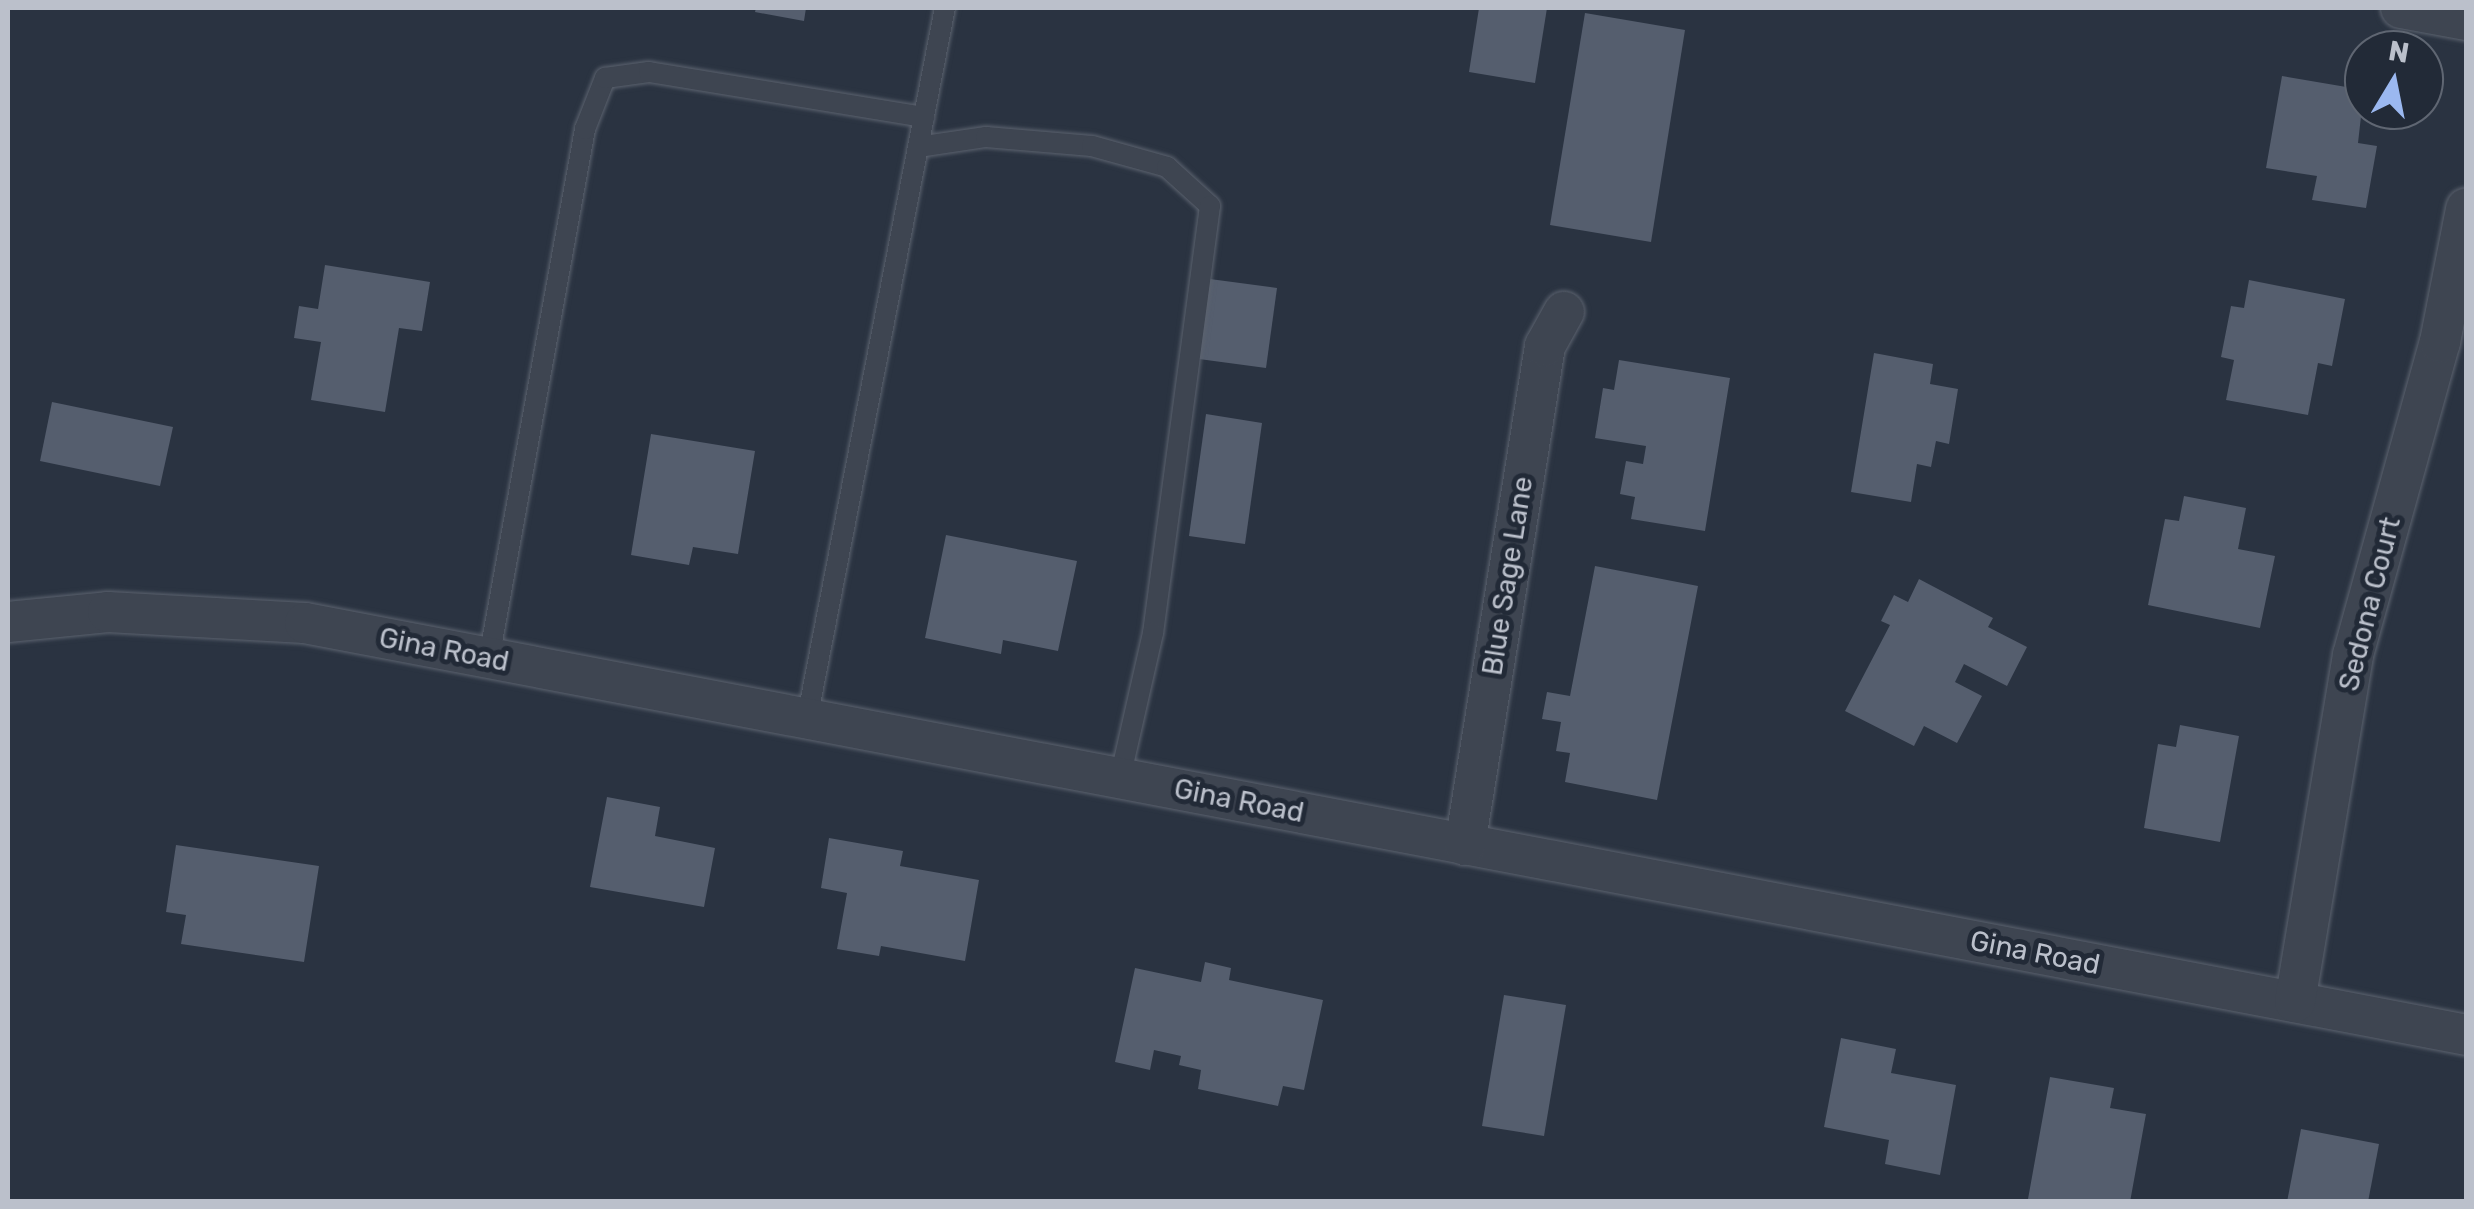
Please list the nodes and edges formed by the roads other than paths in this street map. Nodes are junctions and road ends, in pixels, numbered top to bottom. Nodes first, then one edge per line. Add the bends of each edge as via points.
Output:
1 (944, 8) edge
2 (2401, 8) edge
3 (2466, 20) edge
4 (924, 117) junction
5 (918, 147) junction
6 (2466, 210) edge
7 (1564, 312) dead end
8 (8, 622) edge
9 (488, 658) junction
10 (808, 719) junction
11 (1120, 778) junction
12 (1465, 845) junction
13 (2294, 1002) junction
14 (2466, 1035) edge

1 - 4 lane
2 - 3 street
4 - 5 lane
4 - 9 lane via 650,72 605,78 584,129
5 - 10 lane
5 - 11 lane via 986,137 1092,146 1166,167 1210,206 1153,633
6 - 13 street, Sedona Court via 2440,342 2352,655
7 - 12 street, Blue Sage Lane via 1545,346
8 - 9 street, Gina Road via 108,612 305,623
9 - 10 street, Gina Road
10 - 11 street, Gina Road
11 - 12 street, Gina Road
12 - 13 street, Gina Road
13 - 14 street, Gina Road

